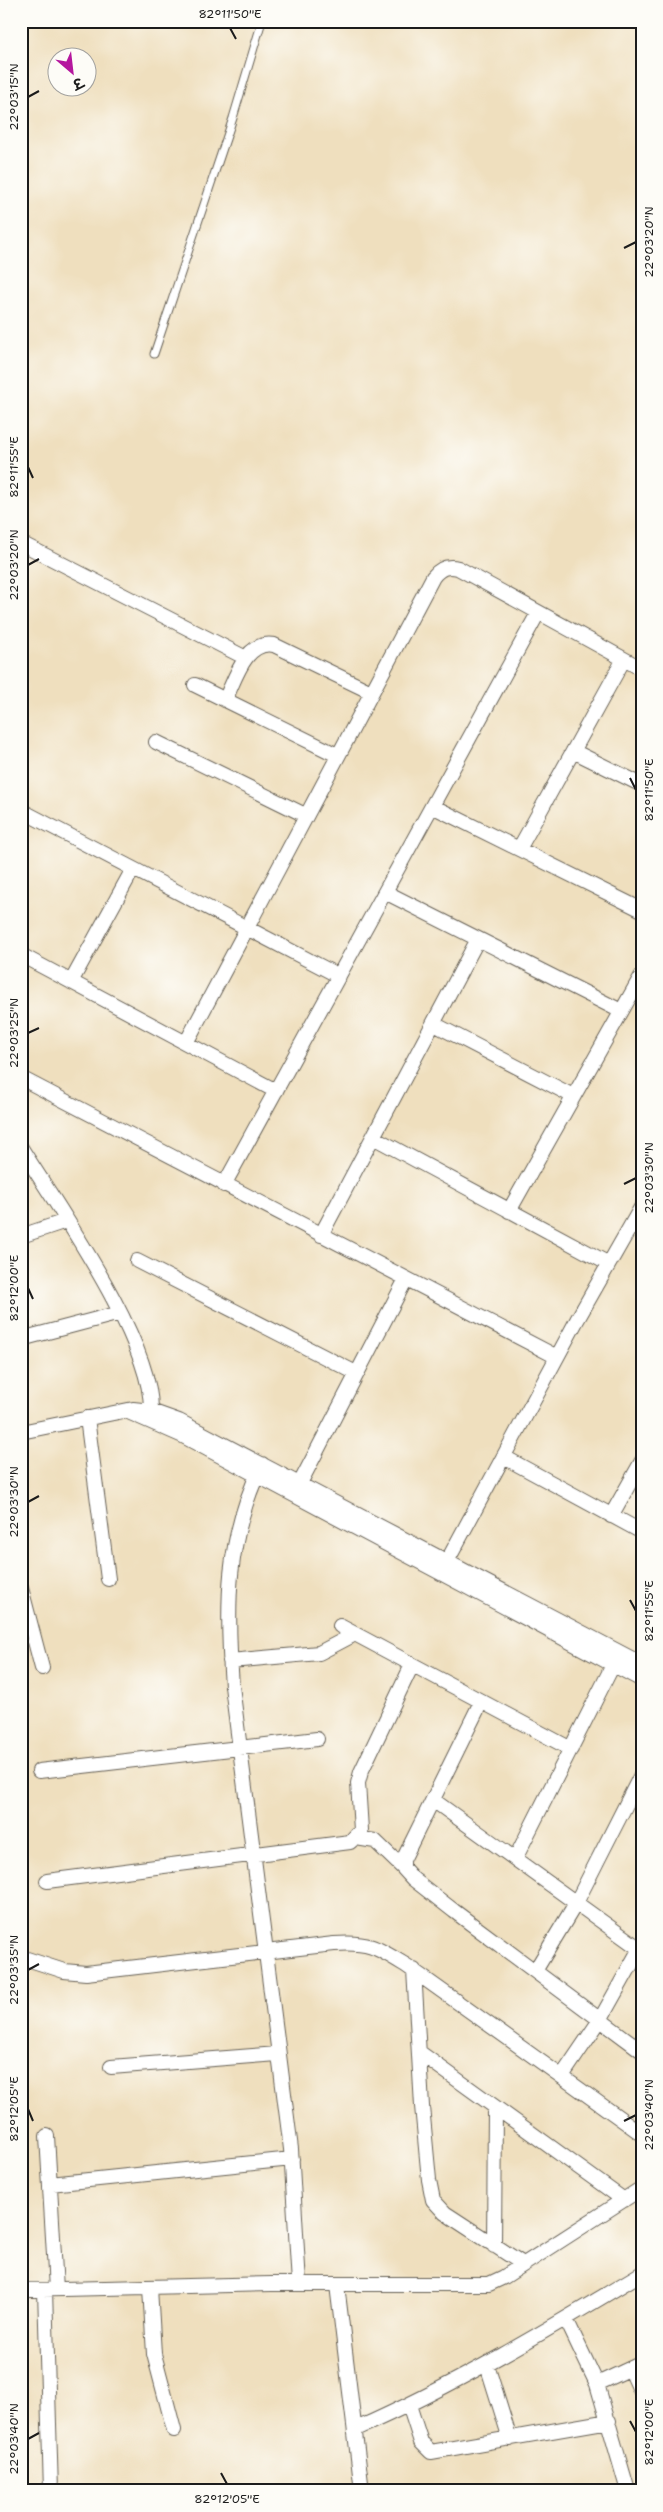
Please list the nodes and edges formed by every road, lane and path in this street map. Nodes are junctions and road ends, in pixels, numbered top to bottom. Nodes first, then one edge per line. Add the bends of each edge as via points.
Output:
1 (262, 21) edge
2 (154, 354) dead end
3 (21, 543) edge
4 (538, 613) junction
5 (246, 658) junction
6 (624, 659) junction
7 (642, 669) edge
8 (195, 685) dead end
9 (371, 692) junction
10 (225, 700) junction
11 (156, 742) dead end
12 (573, 751) junction
13 (337, 755) junction
14 (642, 785) edge
15 (432, 806) junction
16 (26, 813) dead end
17 (305, 815) junction
18 (519, 849) junction
19 (133, 869) junction
20 (385, 892) junction
21 (642, 910) edge
22 (246, 928) junction
23 (478, 939) junction
24 (21, 955) edge
25 (642, 975) edge
26 (339, 976) junction
27 (71, 982) junction
28 (621, 1011) junction
29 (434, 1024) junction
30 (186, 1043) junction
31 (21, 1078) edge
32 (276, 1091) junction
33 (573, 1096) junction
34 (373, 1137) junction
35 (21, 1148) edge
36 (224, 1185) junction
37 (642, 1206) edge
38 (509, 1211) junction
39 (66, 1221) junction
40 (321, 1235) junction
41 (21, 1236) edge
42 (137, 1261) dead end
43 (608, 1264) junction
44 (406, 1279) junction
45 (120, 1313) junction
46 (21, 1339) edge
47 (557, 1356) junction
48 (356, 1373) junction
49 (125, 1411) junction
50 (151, 1411) junction
51 (87, 1418) junction
52 (21, 1432) edge
53 (504, 1457) junction
54 (642, 1461) edge
55 (259, 1469) junction
56 (297, 1490) junction
57 (611, 1516) junction
58 (642, 1532) edge
59 (443, 1567) junction
60 (108, 1579) dead end
61 (21, 1588) edge
62 (340, 1626) dead end
63 (355, 1634) junction
64 (230, 1661) junction
65 (642, 1664) edge
66 (412, 1665) junction
67 (613, 1665) junction
68 (42, 1668) dead end
69 (642, 1680) edge
70 (482, 1702) junction
71 (317, 1739) dead end
72 (239, 1748) junction
73 (571, 1749) junction
74 (39, 1771) dead end
75 (642, 1774) edge
76 (433, 1800) junction
77 (356, 1838) junction
78 (254, 1855) junction
79 (515, 1859) junction
80 (403, 1868) junction
81 (47, 1881) dead end
82 (576, 1903) junction
83 (641, 1947) edge
84 (267, 1952) junction
85 (21, 1957) edge
86 (414, 1970) junction
87 (536, 1971) junction
88 (600, 2020) junction
89 (642, 2051) edge
90 (419, 2052) junction
91 (278, 2054) junction
92 (111, 2067) dead end
93 (562, 2076) junction
94 (495, 2107) junction
95 (642, 2134) edge
96 (47, 2136) dead end
97 (292, 2159) junction
98 (50, 2184) junction
99 (642, 2188) edge
100 (624, 2200) junction
101 (494, 2246) junction
102 (523, 2264) junction
103 (642, 2272) edge
104 (300, 2284) junction
105 (337, 2285) junction
106 (150, 2288) junction
107 (21, 2290) edge
108 (51, 2290) junction
109 (566, 2319) junction
110 (487, 2365) junction
111 (636, 2366) edge
112 (597, 2384) junction
113 (642, 2394) edge
114 (409, 2406) junction
115 (609, 2421) junction
116 (356, 2429) junction
117 (174, 2430) dead end
118 (510, 2439) junction
119 (51, 2491) edge
120 (362, 2491) edge
121 (628, 2491) edge

1 - 2 lane
3 - 5 street
4 - 6 street
4 - 9 street via 458,568 450,566 439,570
4 - 15 street
5 - 9 street via 258,646 274,646
5 - 10 street
6 - 7 street
6 - 12 street
8 - 10 street
9 - 13 street
10 - 13 street
11 - 17 street
12 - 14 street
12 - 18 street
13 - 17 street
15 - 18 street
15 - 20 street
16 - 19 street
17 - 22 street
18 - 21 street
19 - 22 street
19 - 27 street
20 - 23 street
20 - 26 street
22 - 26 street
22 - 30 street
23 - 28 street
23 - 29 street
24 - 27 street
25 - 28 street
26 - 32 street
27 - 30 street
28 - 33 street
29 - 33 street
29 - 34 street
30 - 32 street
31 - 36 street
32 - 36 street
33 - 38 street
34 - 38 street
34 - 40 street
35 - 39 street
36 - 40 street
37 - 43 street
38 - 43 street
39 - 41 street
39 - 45 street
40 - 44 street
42 - 48 street
43 - 47 street
44 - 47 street
44 - 48 street
45 - 46 street
45 - 50 street via 147,1375
47 - 53 street
48 - 56 street
49 - 50 street
49 - 51 street
49 - 55 street
50 - 55 street via 188,1426
51 - 52 street
51 - 60 street
53 - 57 street
53 - 59 street
54 - 57 street
55 - 56 street
55 - 64 street via 240,1518 232,1557 228,1589
56 - 59 street
57 - 58 street
59 - 65 street
59 - 67 street
61 - 68 street
62 - 63 street
63 - 64 street via 319,1653
63 - 66 street
64 - 72 street
66 - 70 street
66 - 77 street via 361,1772 358,1783 361,1830
67 - 69 street
67 - 73 street
70 - 73 street
70 - 76 street
71 - 72 street
72 - 74 street
72 - 78 street
73 - 79 street
75 - 82 street
76 - 79 street
76 - 80 street via 403,1860
77 - 78 street via 336,1845
77 - 80 street via 375,1841
78 - 81 street
78 - 84 street
79 - 82 street
80 - 87 street via 425,1889
82 - 83 street
82 - 87 street
83 - 88 street
84 - 85 street via 86,1973 64,1971
84 - 86 street via 357,1942 383,1951
84 - 91 street
86 - 90 street
86 - 93 street
87 - 88 street
88 - 89 street
88 - 93 street
90 - 94 street
90 - 101 street via 429,2180 434,2200 444,2213
91 - 92 street
91 - 97 street
93 - 95 street
94 - 100 street
94 - 101 street
96 - 98 street
97 - 98 street
97 - 104 street
98 - 108 street
99 - 100 street
100 - 102 street
101 - 102 street
102 - 105 street via 489,2284
103 - 109 street
104 - 105 street
104 - 106 street
105 - 116 street
106 - 108 street
106 - 117 street via 154,2354
107 - 108 street
108 - 119 street
109 - 110 street
109 - 112 street
110 - 114 street
110 - 118 street
111 - 112 street
111 - 113 street
112 - 115 street
114 - 116 street
114 - 118 street via 421,2442 431,2452
115 - 118 street
115 - 121 street
116 - 120 street

